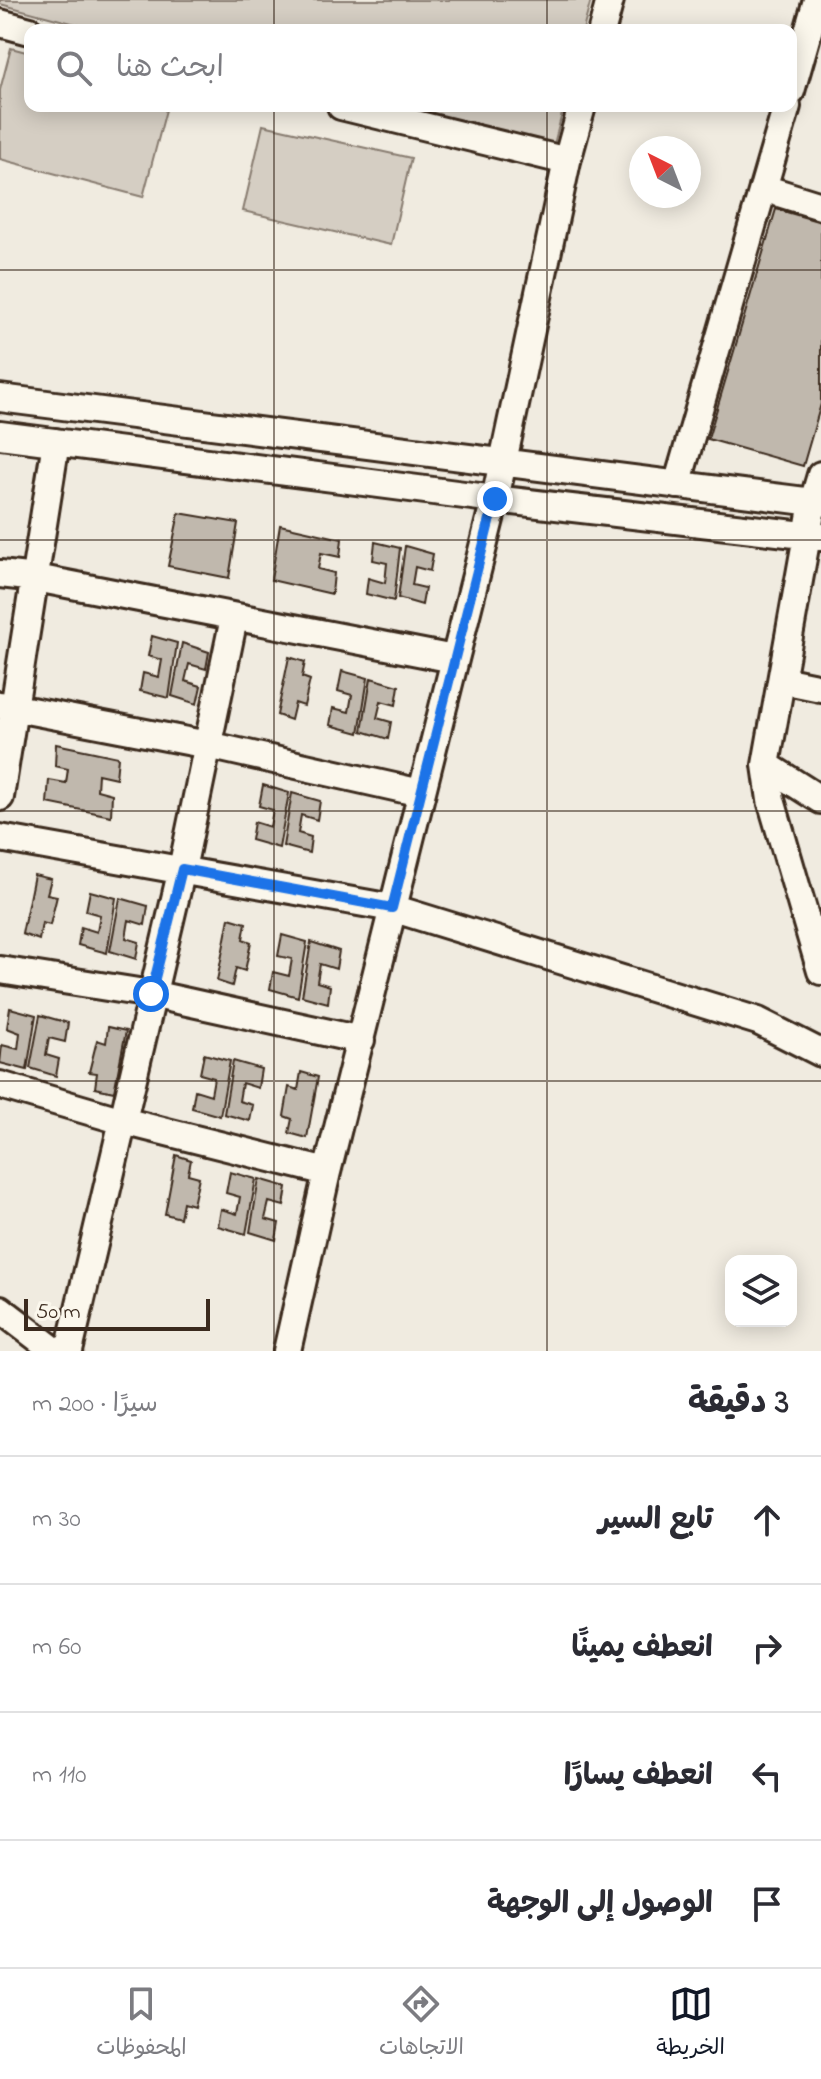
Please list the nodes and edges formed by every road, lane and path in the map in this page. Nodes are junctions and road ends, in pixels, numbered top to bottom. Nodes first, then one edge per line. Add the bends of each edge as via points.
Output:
1 (610, 0) edge
2 (817, 0) edge
3 (0, 23) edge
4 (604, 24) edge
5 (24, 29) edge
6 (797, 70) edge
7 (366, 112) edge
8 (580, 112) edge
9 (785, 112) edge
10 (567, 161) junction
11 (763, 188) junction
12 (821, 206) edge
13 (0, 398) edge
14 (0, 435) edge
15 (56, 442) junction
16 (501, 461) junction
17 (821, 475) edge
18 (677, 485) junction
19 (495, 499) junction
20 (817, 503) edge
21 (815, 536) edge
22 (0, 574) edge
23 (36, 578) junction
24 (234, 618) junction
25 (454, 659) junction
26 (782, 680) junction
27 (821, 688) edge
28 (8, 706) edge
29 (208, 745) junction
30 (766, 765) junction
31 (421, 793) junction
32 (0, 797) edge
33 (821, 800) edge
34 (0, 838) edge
35 (182, 869) junction
36 (392, 908) junction
37 (0, 970) edge
38 (821, 971) edge
39 (151, 994) junction
40 (361, 1040) junction
41 (821, 1053) edge
42 (0, 1085) edge
43 (123, 1121) junction
44 (327, 1172) junction
45 (0, 1309) edge
46 (55, 1351) edge
47 (69, 1351) edge
48 (287, 1351) edge

1 - 4 street
2 - 6 street
3 - 5 street
7 - 10 street
8 - 10 street
9 - 11 street
10 - 16 street
11 - 12 street
11 - 18 street
13 - 16 street
14 - 15 street
15 - 19 street
15 - 23 street
16 - 18 street
16 - 19 street
17 - 20 street
18 - 20 street
19 - 21 street
19 - 25 street
20 - 21 street
21 - 26 street
22 - 23 street
23 - 24 street
23 - 28 street
24 - 25 street
24 - 29 street
25 - 31 street
26 - 27 street
26 - 30 street
28 - 29 street
28 - 32 street
29 - 31 street
29 - 35 street
30 - 33 street
30 - 38 street via 774,812
31 - 36 street
34 - 35 street
35 - 36 street
35 - 39 street
36 - 40 street
36 - 41 street via 758,1021
37 - 39 street
39 - 40 street
39 - 43 street
40 - 44 street
42 - 43 street
43 - 44 street
43 - 47 street
44 - 48 street
45 - 46 street

